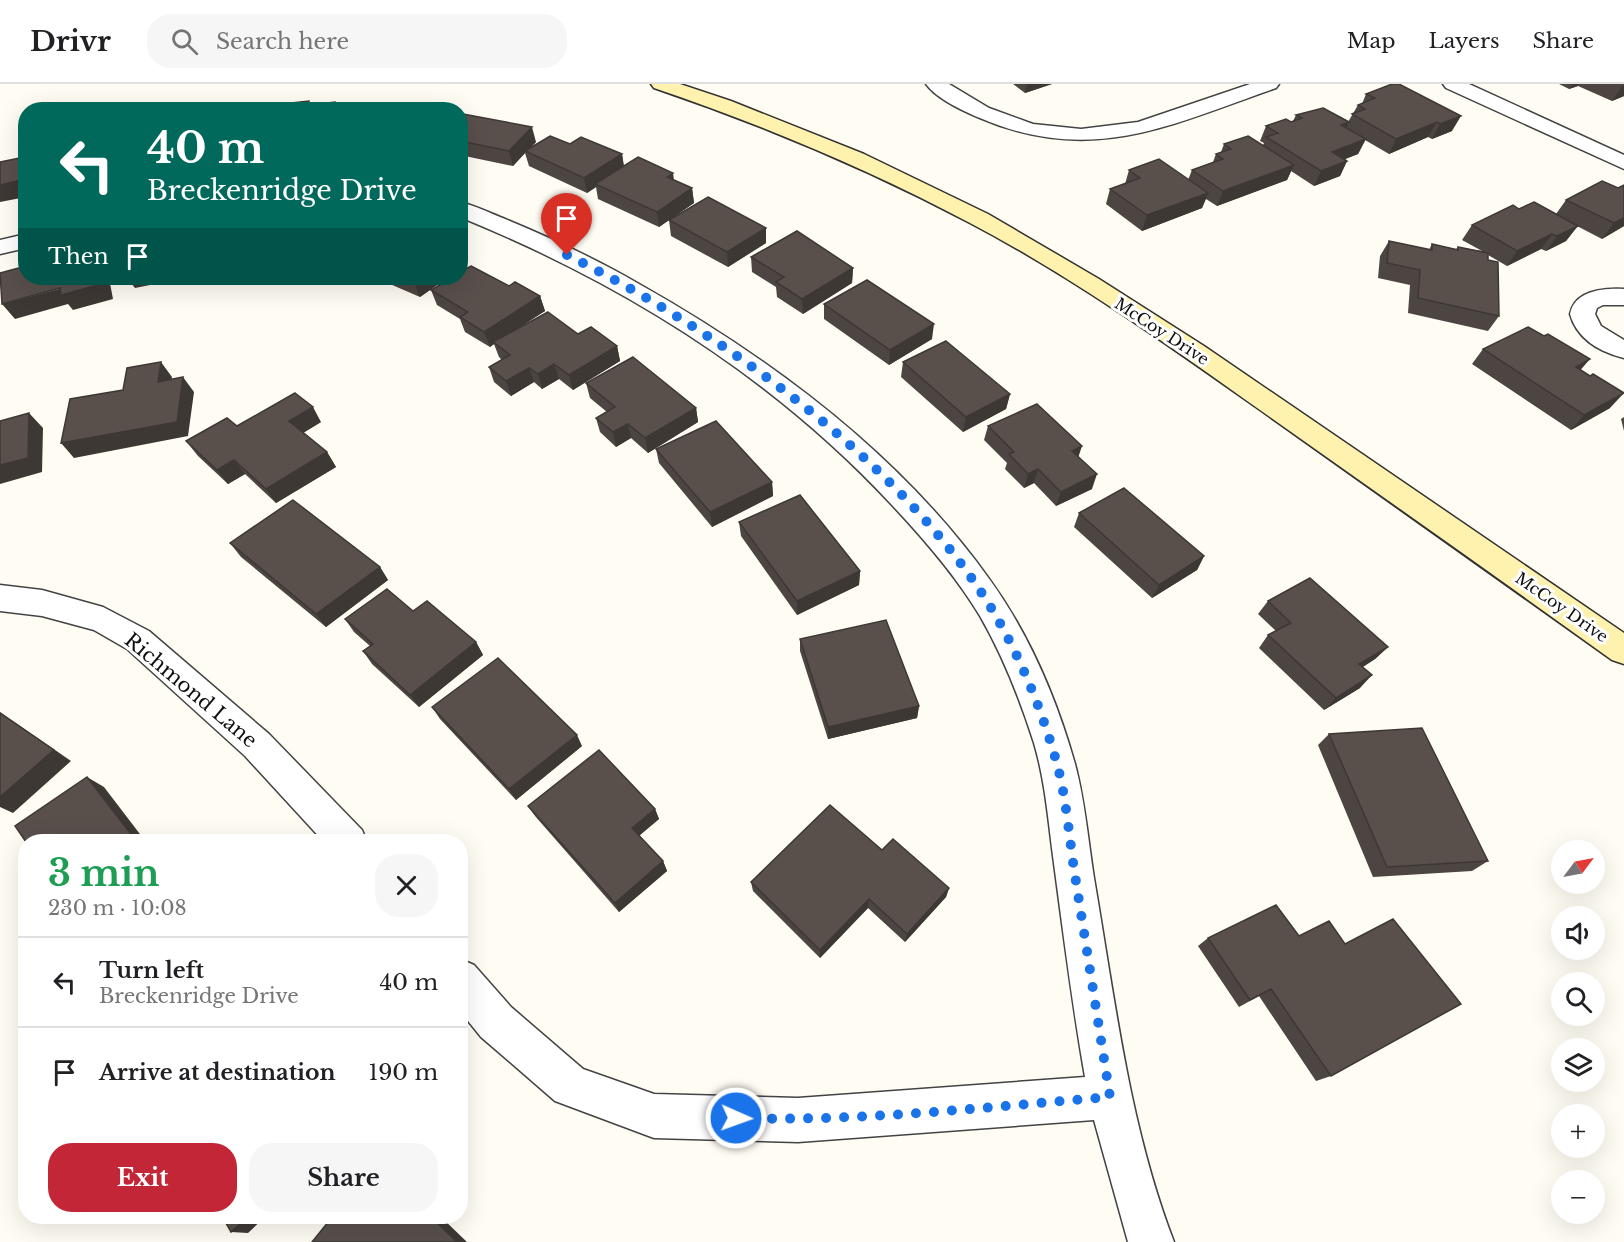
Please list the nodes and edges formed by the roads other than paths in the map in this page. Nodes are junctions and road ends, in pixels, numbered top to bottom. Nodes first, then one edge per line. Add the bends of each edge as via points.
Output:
1 (661, 84) edge
2 (936, 84) edge
3 (1269, 84) edge
4 (1453, 84) edge
5 (1624, 163) edge
6 (468, 212) edge
7 (18, 243) edge
8 (0, 247) edge
9 (1624, 297) edge
10 (1624, 350) edge
11 (0, 598) edge
12 (1624, 650) edge
13 (341, 834) edge
14 (468, 989) edge
15 (1110, 1097) junction
16 (1151, 1242) edge

1 - 12 street, McCoy Drive via 857,158 980,219 1195,352
2 - 3 street via 961,102 1003,122 1029,129 1082,134 1136,129
4 - 5 street
6 - 15 street via 510,227 604,274 697,329 765,377 883,475 926,520 979,589 1026,673 1058,765
7 - 8 street
9 - 10 street via 1593,299 1585,305 1583,313 1594,332
11 - 13 street, Richmond Lane via 42,603 103,620 138,640 257,745
14 - 15 street via 496,1022 570,1086 654,1116 798,1120
15 - 16 street

